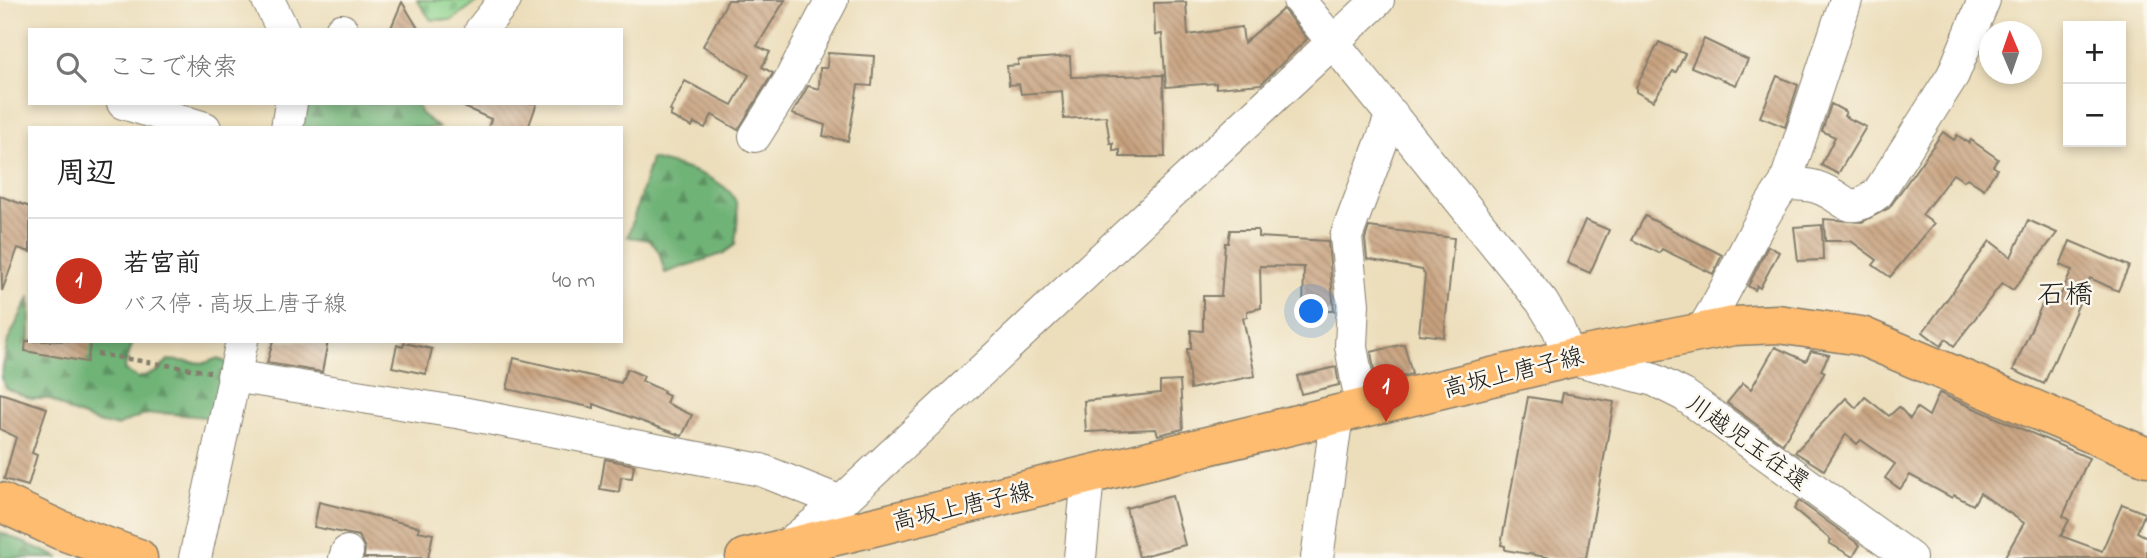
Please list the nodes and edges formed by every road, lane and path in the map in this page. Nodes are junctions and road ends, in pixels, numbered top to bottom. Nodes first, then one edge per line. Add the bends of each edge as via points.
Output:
1 (268, 0) edge
2 (505, 0) edge
3 (832, 0) edge
4 (1299, 0) edge
5 (1378, 0) edge
6 (1846, 0) edge
7 (1984, 0) edge
8 (282, 28) edge
9 (483, 28) edge
10 (1333, 41) junction
11 (130, 105) edge
12 (291, 105) edge
13 (1392, 114) junction
14 (198, 126) edge
15 (287, 126) edge
16 (755, 136) dead end
17 (1785, 184) junction
18 (1702, 330) junction
19 (241, 343) edge
20 (97, 354) dead end
21 (1570, 358) junction
22 (233, 376) junction
23 (1350, 412) junction
24 (2147, 457) edge
25 (1088, 477) junction
26 (0, 502) edge
27 (841, 502) junction
28 (1894, 554) edge
29 (759, 555) edge
30 (138, 558) edge
31 (195, 558) edge
32 (1080, 558) edge
33 (1317, 558) edge

1 - 8 street
2 - 9 street
3 - 16 street
4 - 10 street
5 - 10 street
6 - 17 street
7 - 17 street via 1953,75 1878,193 1862,206 1850,207 1820,188
10 - 13 street
10 - 27 street
11 - 14 street
12 - 15 street
13 - 21 street via 1542,302
13 - 23 street via 1346,237 1353,304
17 - 18 street
18 - 21 main road, 高坂上唐子線
18 - 24 main road, 高坂上唐子線 via 1778,324 1861,336
19 - 22 street
20 - 22 path
21 - 23 main road, 高坂上唐子線
21 - 28 street, 川越児玉往還 via 1654,380 1684,395
22 - 27 street via 462,413 761,470
22 - 31 street
23 - 25 main road, 高坂上唐子線
23 - 33 street
25 - 29 main road, 高坂上唐子線
25 - 32 street
26 - 30 main road
27 - 29 street

